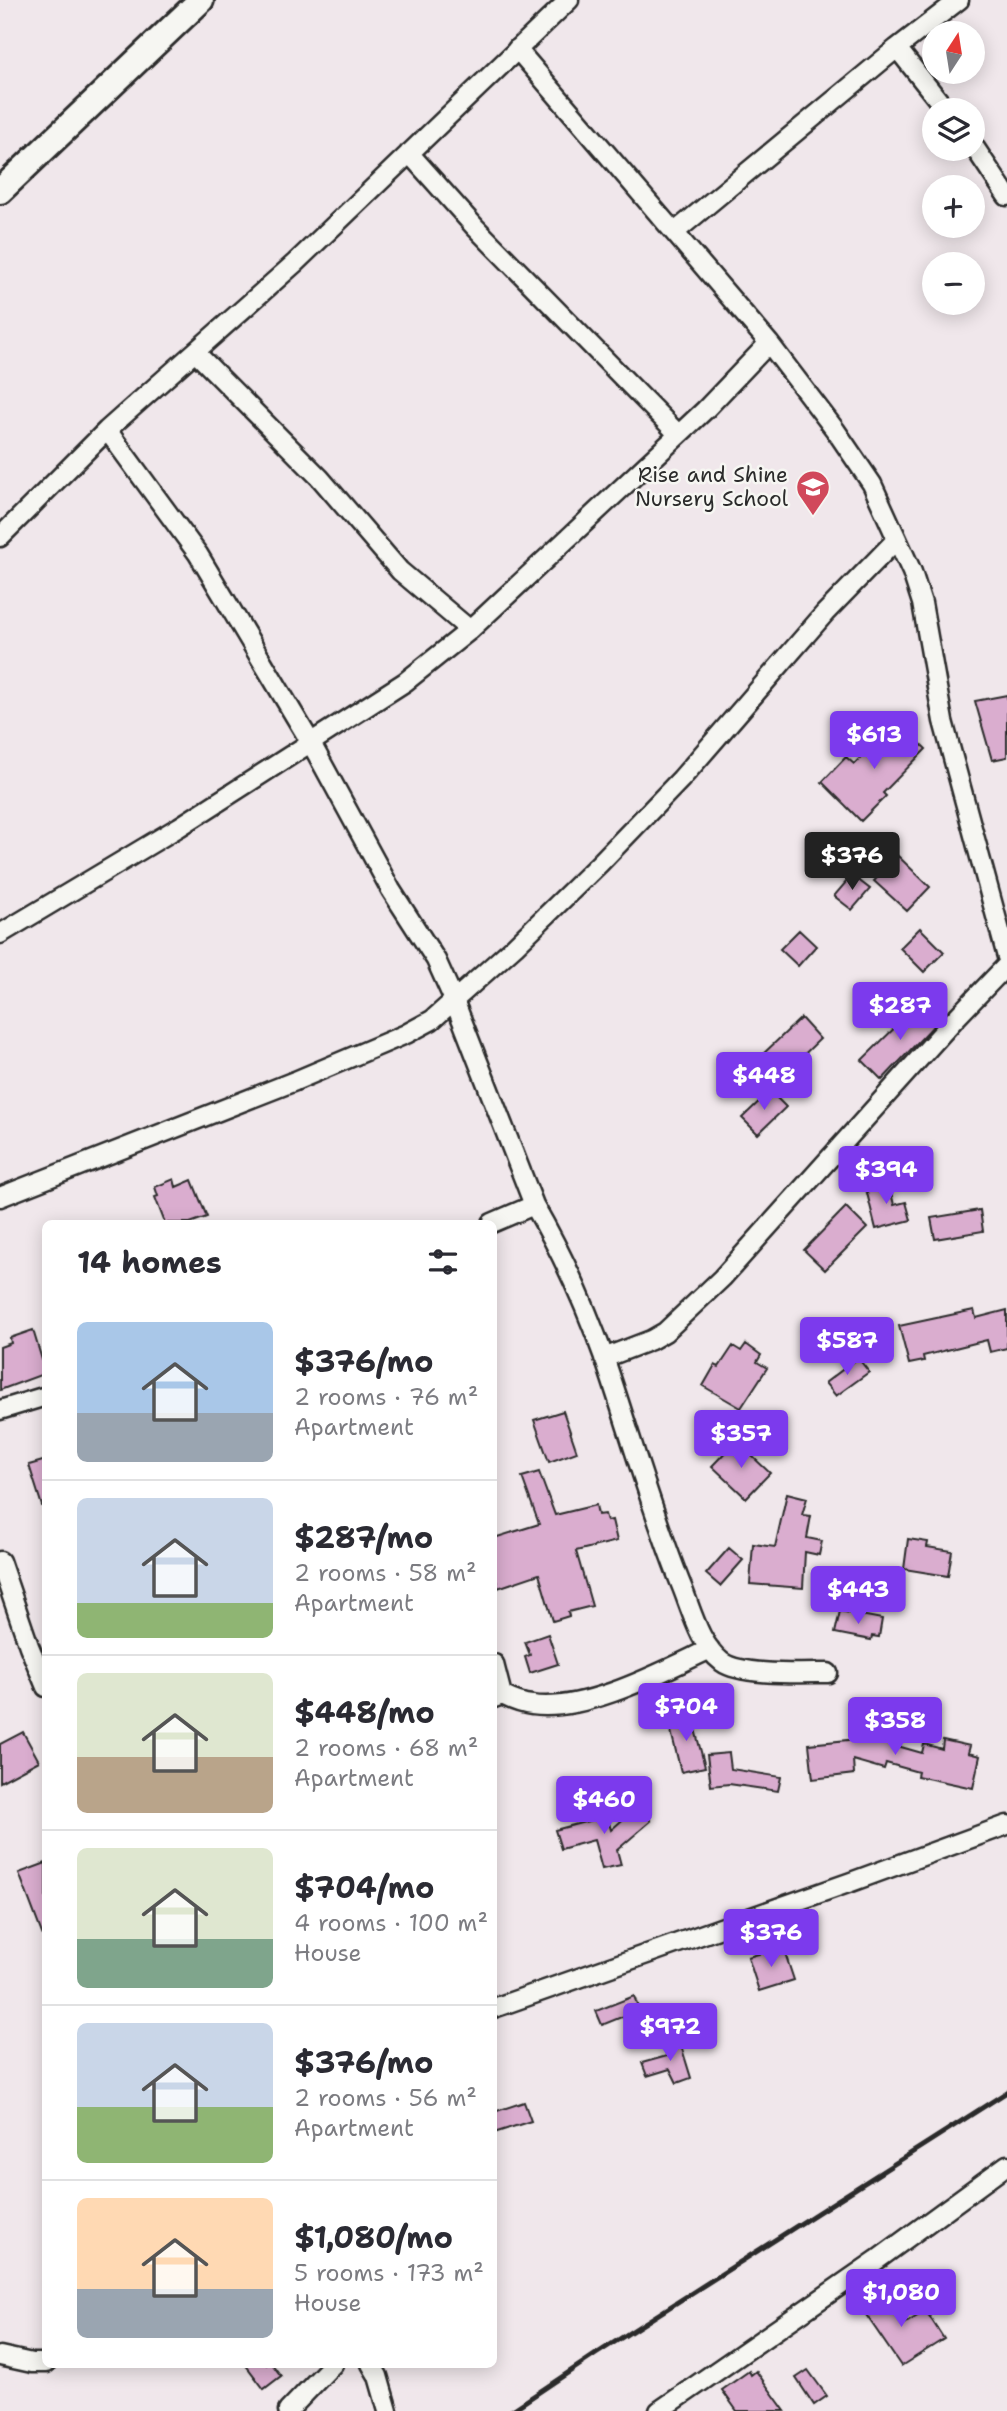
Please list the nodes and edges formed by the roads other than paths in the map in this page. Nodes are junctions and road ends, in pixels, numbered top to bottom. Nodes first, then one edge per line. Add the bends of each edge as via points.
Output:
1 (201, 0) edge
2 (569, 0) edge
3 (959, 0) edge
4 (897, 48) junction
5 (517, 49) junction
6 (937, 98) edge
7 (409, 153) junction
8 (984, 161) edge
9 (0, 191) edge
10 (1007, 196) edge
11 (675, 232) junction
12 (769, 343) junction
13 (195, 352) junction
14 (107, 430) junction
15 (678, 434) junction
16 (0, 537) edge
17 (897, 539) junction
18 (470, 630) junction
19 (311, 743) junction
20 (0, 934) edge
21 (1007, 957) edge
22 (1007, 965) edge
23 (454, 1000) junction
24 (0, 1197) edge
25 (534, 1205) junction
26 (497, 1221) edge
27 (604, 1358) junction
28 (42, 1397) edge
29 (0, 1410) edge
30 (0, 1561) edge
31 (710, 1648) junction
32 (828, 1674) dead end
33 (42, 1677) edge
34 (498, 1696) edge
35 (1007, 1825) edge
36 (497, 2007) edge
37 (1007, 2165) edge
38 (0, 2356) edge
39 (42, 2363) edge
40 (329, 2368) edge
41 (373, 2368) edge
42 (288, 2411) edge
43 (388, 2411) edge
44 (659, 2411) edge

1 - 9 main road
2 - 5 street
3 - 4 street
4 - 6 street
4 - 11 street
5 - 7 street
5 - 11 street
7 - 13 street
7 - 15 street via 484,237
8 - 10 street
11 - 12 street
12 - 15 street
12 - 17 street via 872,484
13 - 14 street
13 - 18 street via 320,478 400,570
14 - 16 street
14 - 19 street via 198,555
15 - 18 street
17 - 21 street via 922,603 943,721
17 - 23 street via 825,613 681,779 515,946
18 - 19 street via 405,682
19 - 20 street
19 - 23 street via 391,890 436,960
22 - 27 street via 722,1278 665,1332
23 - 24 street via 432,1020 406,1034
23 - 25 street
25 - 26 street
25 - 27 street
27 - 31 street via 663,1541
28 - 29 street
30 - 33 street
31 - 32 street via 723,1662 738,1668
31 - 34 street via 636,1684 587,1700 535,1706
35 - 36 street
37 - 44 street
38 - 39 street
40 - 42 street
41 - 43 street

